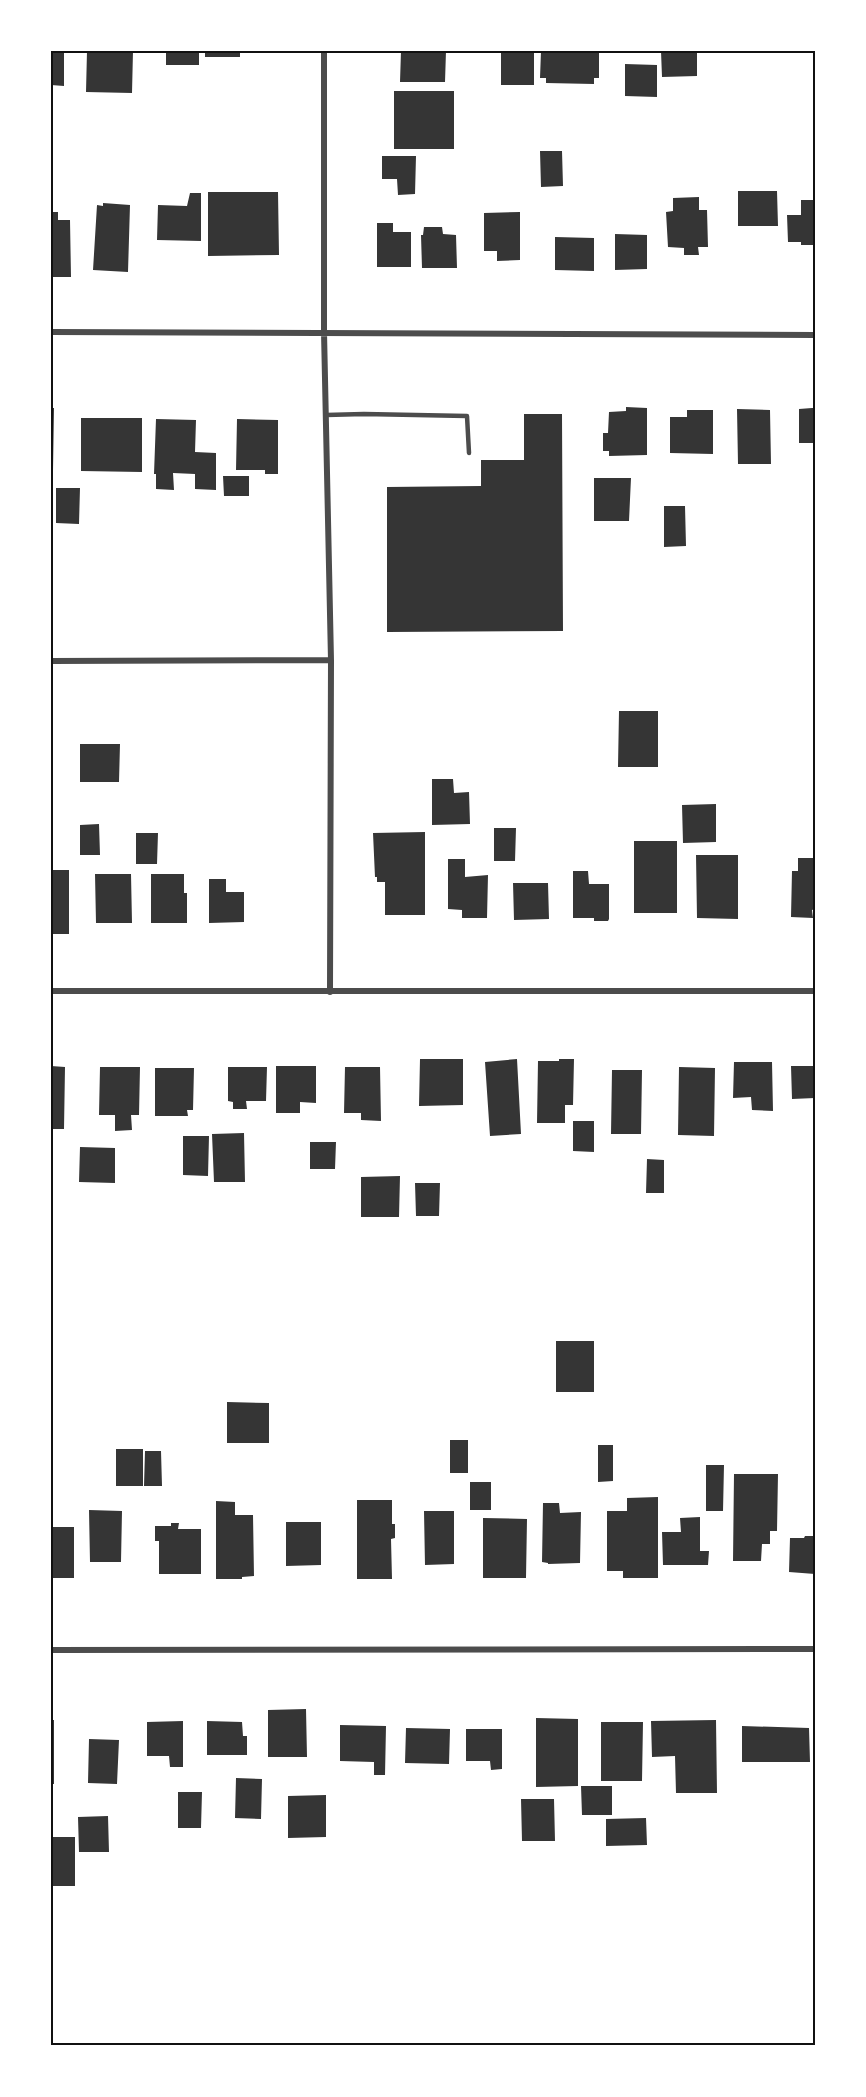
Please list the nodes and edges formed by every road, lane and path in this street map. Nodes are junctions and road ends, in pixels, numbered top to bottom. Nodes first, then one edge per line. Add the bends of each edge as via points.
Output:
1 (324, 51) edge
2 (51, 332) edge
3 (324, 332) junction
4 (815, 334) edge
5 (326, 415) junction
6 (469, 453) dead end
7 (332, 660) junction
8 (51, 661) edge
9 (51, 991) edge
10 (815, 991) edge
11 (330, 992) junction
12 (815, 1649) edge
13 (51, 1650) edge

1 - 3 street
2 - 3 street
3 - 4 street
3 - 5 street
5 - 6 lane via 467,416
5 - 7 street
7 - 8 street
7 - 11 street
9 - 11 street
10 - 11 street
12 - 13 street

